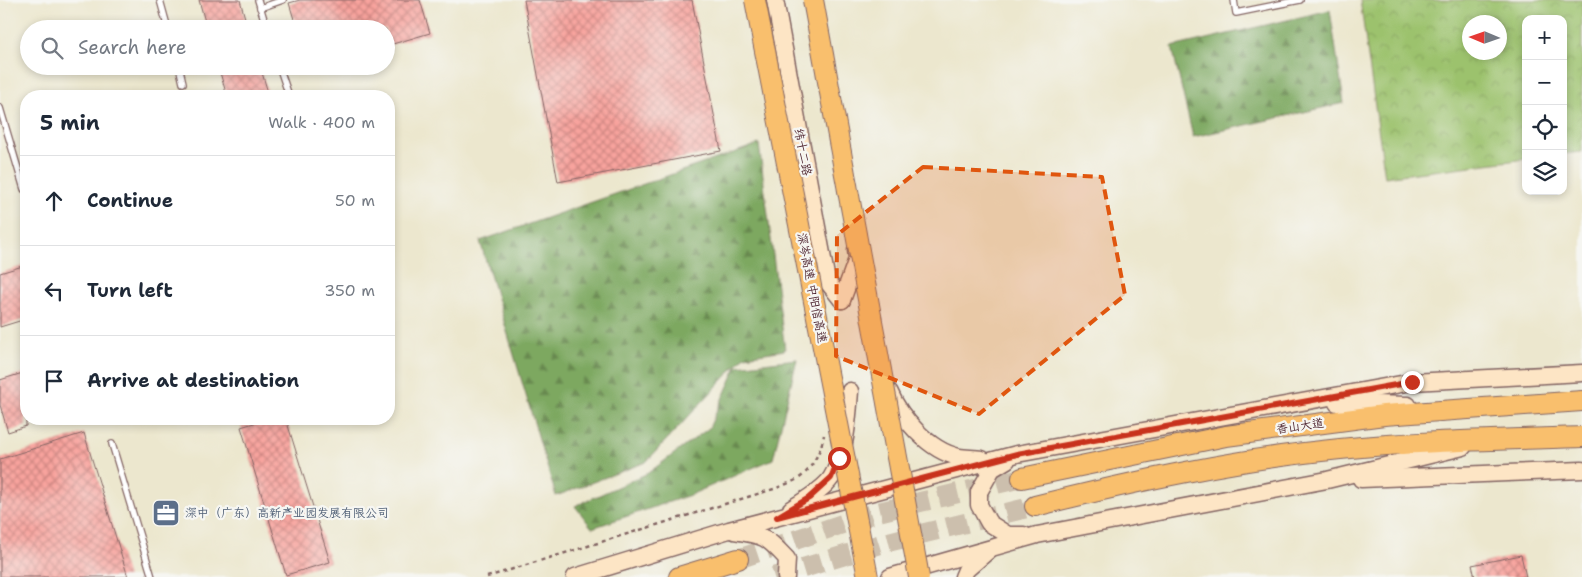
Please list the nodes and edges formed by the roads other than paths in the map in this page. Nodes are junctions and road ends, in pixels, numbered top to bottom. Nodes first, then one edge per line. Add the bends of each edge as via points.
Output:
1 (160, 0) edge
2 (258, 0) edge
3 (283, 0) edge
4 (755, 0) edge
5 (775, 0) edge
6 (808, 0) edge
7 (813, 0) edge
8 (1234, 0) edge
9 (1300, 0) edge
10 (260, 8) junction
11 (166, 20) edge
12 (264, 20) edge
13 (182, 75) edge
14 (282, 75) edge
15 (184, 83) dead end
16 (287, 90) edge
17 (0, 108) edge
18 (20, 176) edge
19 (878, 366) dead end
20 (1582, 373) edge
21 (850, 391) dead end
22 (1578, 400) edge
23 (1304, 402) junction
24 (1488, 408) junction
25 (1579, 438) edge
26 (1491, 440) junction
27 (112, 444) dead end
28 (1017, 454) junction
29 (994, 460) junction
30 (1582, 470) edge
31 (1022, 478) tunnel mouth
32 (1327, 480) junction
33 (1035, 506) tunnel mouth
34 (777, 517) junction
35 (729, 530) junction
36 (1037, 534) junction
37 (992, 547) junction
38 (738, 559) tunnel mouth
39 (152, 577) edge
40 (575, 577) edge
41 (679, 577) edge
42 (786, 577) edge
43 (868, 577) edge
44 (890, 577) edge
45 (919, 577) edge
46 (963, 577) edge

1 - 11 lane
2 - 10 lane
3 - 10 lane
4 - 43 highway, 深岑高速 中阳信高速, bridge
5 - 6 main road, 纬十二路 via 827,281 842,300 857,259
7 - 45 highway, bridge
8 - 9 lane via 1236,13
10 - 12 lane
13 - 15 lane
14 - 16 lane
17 - 18 lane
19 - 29 main road via 894,403 909,424 935,446 957,457
20 - 23 main road via 1412,382
21 - 34 main road via 847,430 831,478 809,498
22 - 24 highway, 香山大道
23 - 24 main road
23 - 28 main road
24 - 31 highway, 香山大道 via 1384,415 1226,436
25 - 26 highway
26 - 32 main road
26 - 33 highway via 1340,449 1213,466
27 - 39 lane
28 - 29 main road
28 - 36 main road via 992,469 979,492 979,505 989,523 1008,535
29 - 34 main road
30 - 32 main road
32 - 36 main road
34 - 35 main road
35 - 40 main road
35 - 42 main road via 770,540 787,559
36 - 37 main road
37 - 44 main road
37 - 46 main road via 966,570
38 - 41 highway

